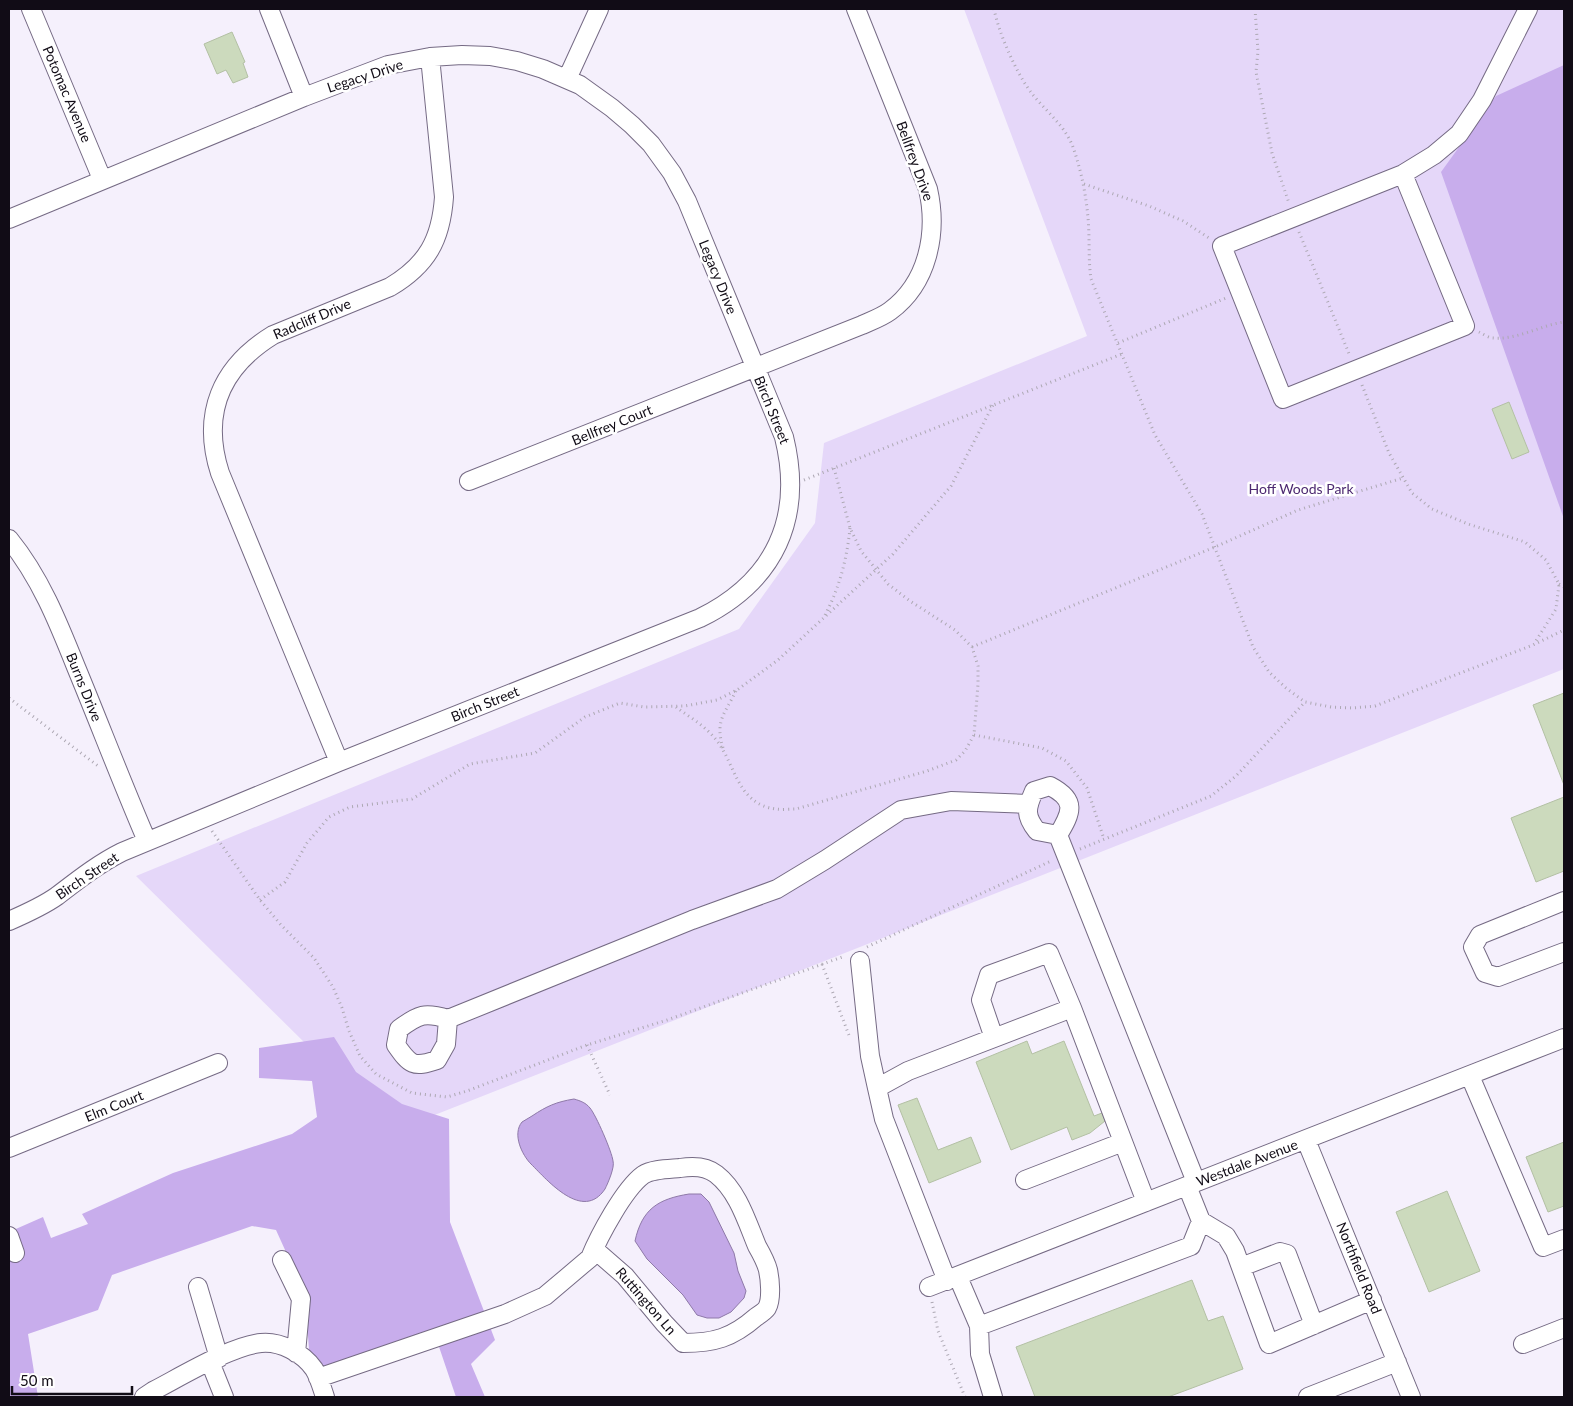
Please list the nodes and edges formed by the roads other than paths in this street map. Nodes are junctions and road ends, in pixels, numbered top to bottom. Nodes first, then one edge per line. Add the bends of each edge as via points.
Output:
1 (31, 9) edge
2 (268, 9) edge
3 (599, 9) edge
4 (856, 9) edge
5 (1528, 9) edge
6 (430, 57) junction
7 (567, 78) junction
8 (304, 96) junction
9 (1403, 174) junction
10 (102, 179) junction
11 (9, 219) edge
12 (755, 368) junction
13 (469, 481) dead end
14 (9, 539) edge
15 (339, 762) junction
16 (1028, 804) junction
17 (1058, 835) junction
18 (147, 841) junction
19 (1564, 901) edge
20 (9, 921) edge
21 (1564, 952) edge
22 (858, 955) road end
23 (1072, 1008) junction
24 (448, 1019) dead end
25 (994, 1038) junction
26 (1564, 1038) edge
27 (218, 1063) dead end
28 (1470, 1076) junction
29 (877, 1088) junction
30 (1306, 1140) junction
31 (1123, 1142) junction
32 (9, 1148) edge
33 (1025, 1180) dead end
34 (1192, 1184) junction
35 (1146, 1202) junction
36 (1201, 1221) junction
37 (9, 1236) edge
38 (1564, 1239) edge
39 (594, 1249) junction
40 (15, 1253) dead end
41 (282, 1260) dead end
42 (1241, 1267) junction
43 (953, 1279) junction
44 (198, 1287) dead end
45 (929, 1287) road end
46 (1372, 1300) junction
47 (1314, 1325) junction
48 (979, 1326) junction
49 (1564, 1328) edge
50 (1524, 1344) dead end
51 (296, 1353) junction
52 (214, 1360) junction
53 (1397, 1362) junction
54 (316, 1374) junction
55 (1338, 1392) edge
56 (144, 1397) edge
57 (224, 1397) edge
58 (325, 1397) edge
59 (992, 1397) edge
60 (1308, 1397) edge
61 (1411, 1397) edge

1 - 10 street, Potomac Avenue
2 - 8 street
3 - 7 street
4 - 12 street, Bellfrey Drive via 928,188 932,219 928,254 914,286 888,312
5 - 9 street via 1482,100 1459,134 1434,155
6 - 7 street, Legacy Drive via 490,56 517,61
6 - 8 street, Legacy Drive via 388,65
6 - 15 street, Radcliff Drive via 444,197 443,219 429,254 404,279 390,287 273,334 258,344 232,370 220,394 213,420 220,474
7 - 12 street, Legacy Drive via 632,125 672,173 687,200
8 - 10 street, Legacy Drive
9 - 9 street via 1222,246 1283,398 1465,326
10 - 11 street, Legacy Drive
12 - 13 street, Bellfrey Court
12 - 15 street, Birch Street via 784,437 792,485 790,508 782,535 759,574 741,593 721,608 691,622
14 - 18 street, Burns Drive via 36,577 54,615
15 - 18 street, Birch Street
16 - 17 street via 1029,821 1037,831
16 - 17 street via 1034,791 1050,786 1063,793 1070,804 1068,819
16 - 24 street via 951,801 901,810 777,889
17 - 34 street
18 - 20 street, Birch Street via 104,861 56,897
19 - 21 street via 1480,935 1473,947 1485,973 1498,977
22 - 29 street
23 - 25 street
23 - 25 street via 1049,953 988,975 981,1000
23 - 31 street
25 - 29 street via 908,1071
26 - 28 street, Westdale Avenue
27 - 32 street, Elm Court
28 - 30 street, Westdale Avenue
28 - 38 street via 1543,1247
29 - 43 street via 884,1119
30 - 34 street, Westdale Avenue
30 - 46 street, Northfield Road
31 - 33 street
31 - 35 street
34 - 35 street, Westdale Avenue
34 - 36 street
35 - 43 street, Westdale Avenue
36 - 42 street via 1226,1236
36 - 48 street via 1191,1246
37 - 40 street
39 - 39 street, Ruttington Ln via 611,1216 644,1175 682,1168 707,1168 730,1190 768,1269 770,1298 767,1308 726,1337 705,1343 683,1343 625,1276
39 - 54 street, Ruttington Ln via 590,1258 545,1296 506,1314
41 - 51 street via 301,1299
42 - 47 street via 1280,1252 1288,1254
42 - 47 street via 1269,1344
43 - 45 street, Westdale Avenue
43 - 48 street
44 - 52 street
46 - 47 street
46 - 53 street, Northfield Road
48 - 59 street via 980,1354
49 - 50 street
51 - 52 street via 282,1345 262,1343
51 - 54 street
52 - 56 street
52 - 57 street
53 - 55 street
53 - 61 street, Northfield Road
54 - 58 street
55 - 60 street

